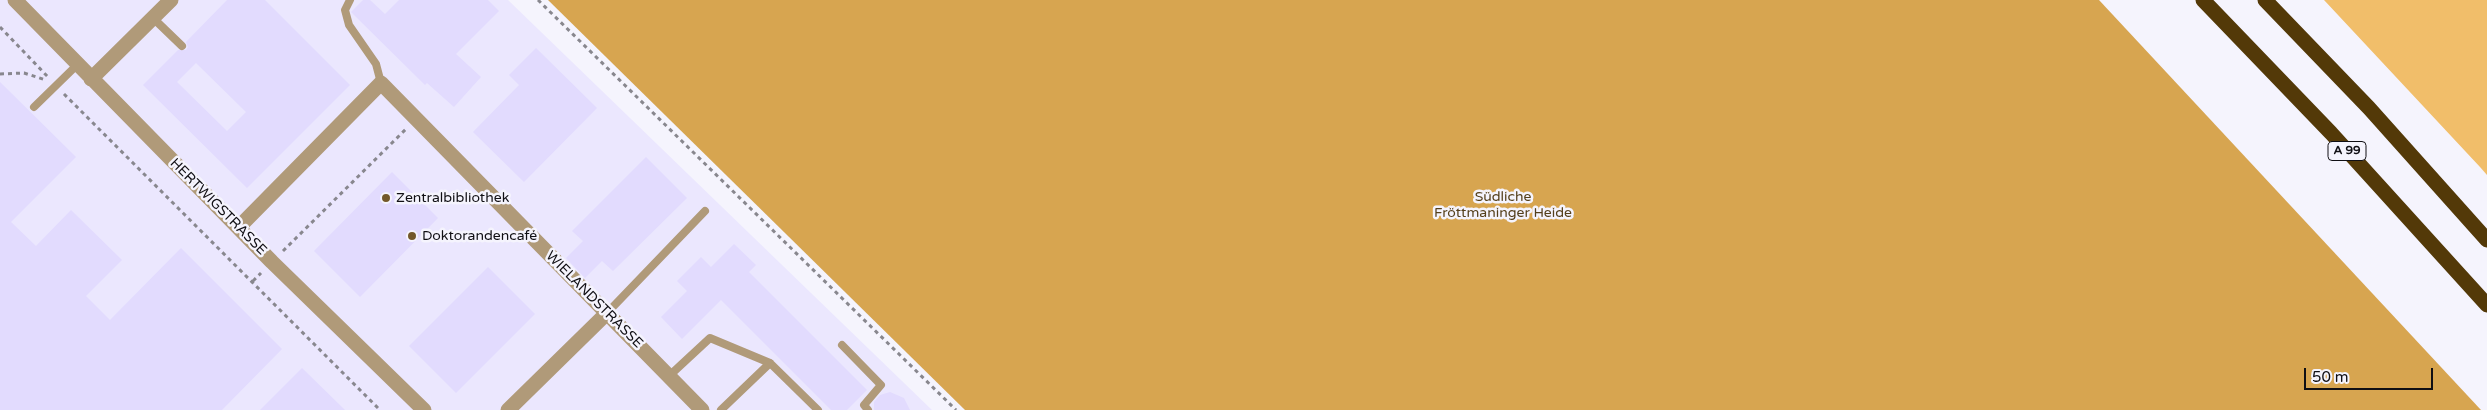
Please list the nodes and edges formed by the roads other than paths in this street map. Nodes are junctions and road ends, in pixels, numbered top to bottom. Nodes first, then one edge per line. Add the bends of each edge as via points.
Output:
1 (15, 0) edge
2 (171, 0) edge
3 (350, 0) edge
4 (2203, 0) edge
5 (2265, 0) edge
6 (153, 18) junction
7 (182, 46) dead end
8 (77, 64) junction
9 (91, 79) junction
10 (380, 83) junction
11 (34, 107) dead end
12 (705, 211) dead end
13 (239, 227) junction
14 (2487, 240) edge
15 (2487, 305) edge
16 (607, 313) junction
17 (842, 345) dead end
18 (770, 363) junction
19 (670, 376) junction
20 (424, 410) edge
21 (508, 410) edge
22 (702, 410) edge
23 (721, 410) edge
24 (818, 410) edge
25 (868, 410) edge

1 - 8 street, HERTWIGSTRASSE
2 - 6 street
3 - 10 lane via 345,10 349,24 376,64
4 - 15 highway, A 99 via 2332,133
5 - 14 highway via 2369,108
6 - 7 lane
6 - 9 street
8 - 9 street, HERTWIGSTRASSE
8 - 11 lane
9 - 13 street, HERTWIGSTRASSE
10 - 13 street
10 - 16 street, WIELANDSTRASSE
12 - 16 lane
13 - 20 street, HERTWIGSTRASSE
16 - 19 street, WIELANDSTRASSE
16 - 21 street
17 - 25 lane via 881,385 864,405
18 - 19 lane via 710,338
18 - 23 lane
18 - 24 lane
19 - 22 street, WIELANDSTRASSE

